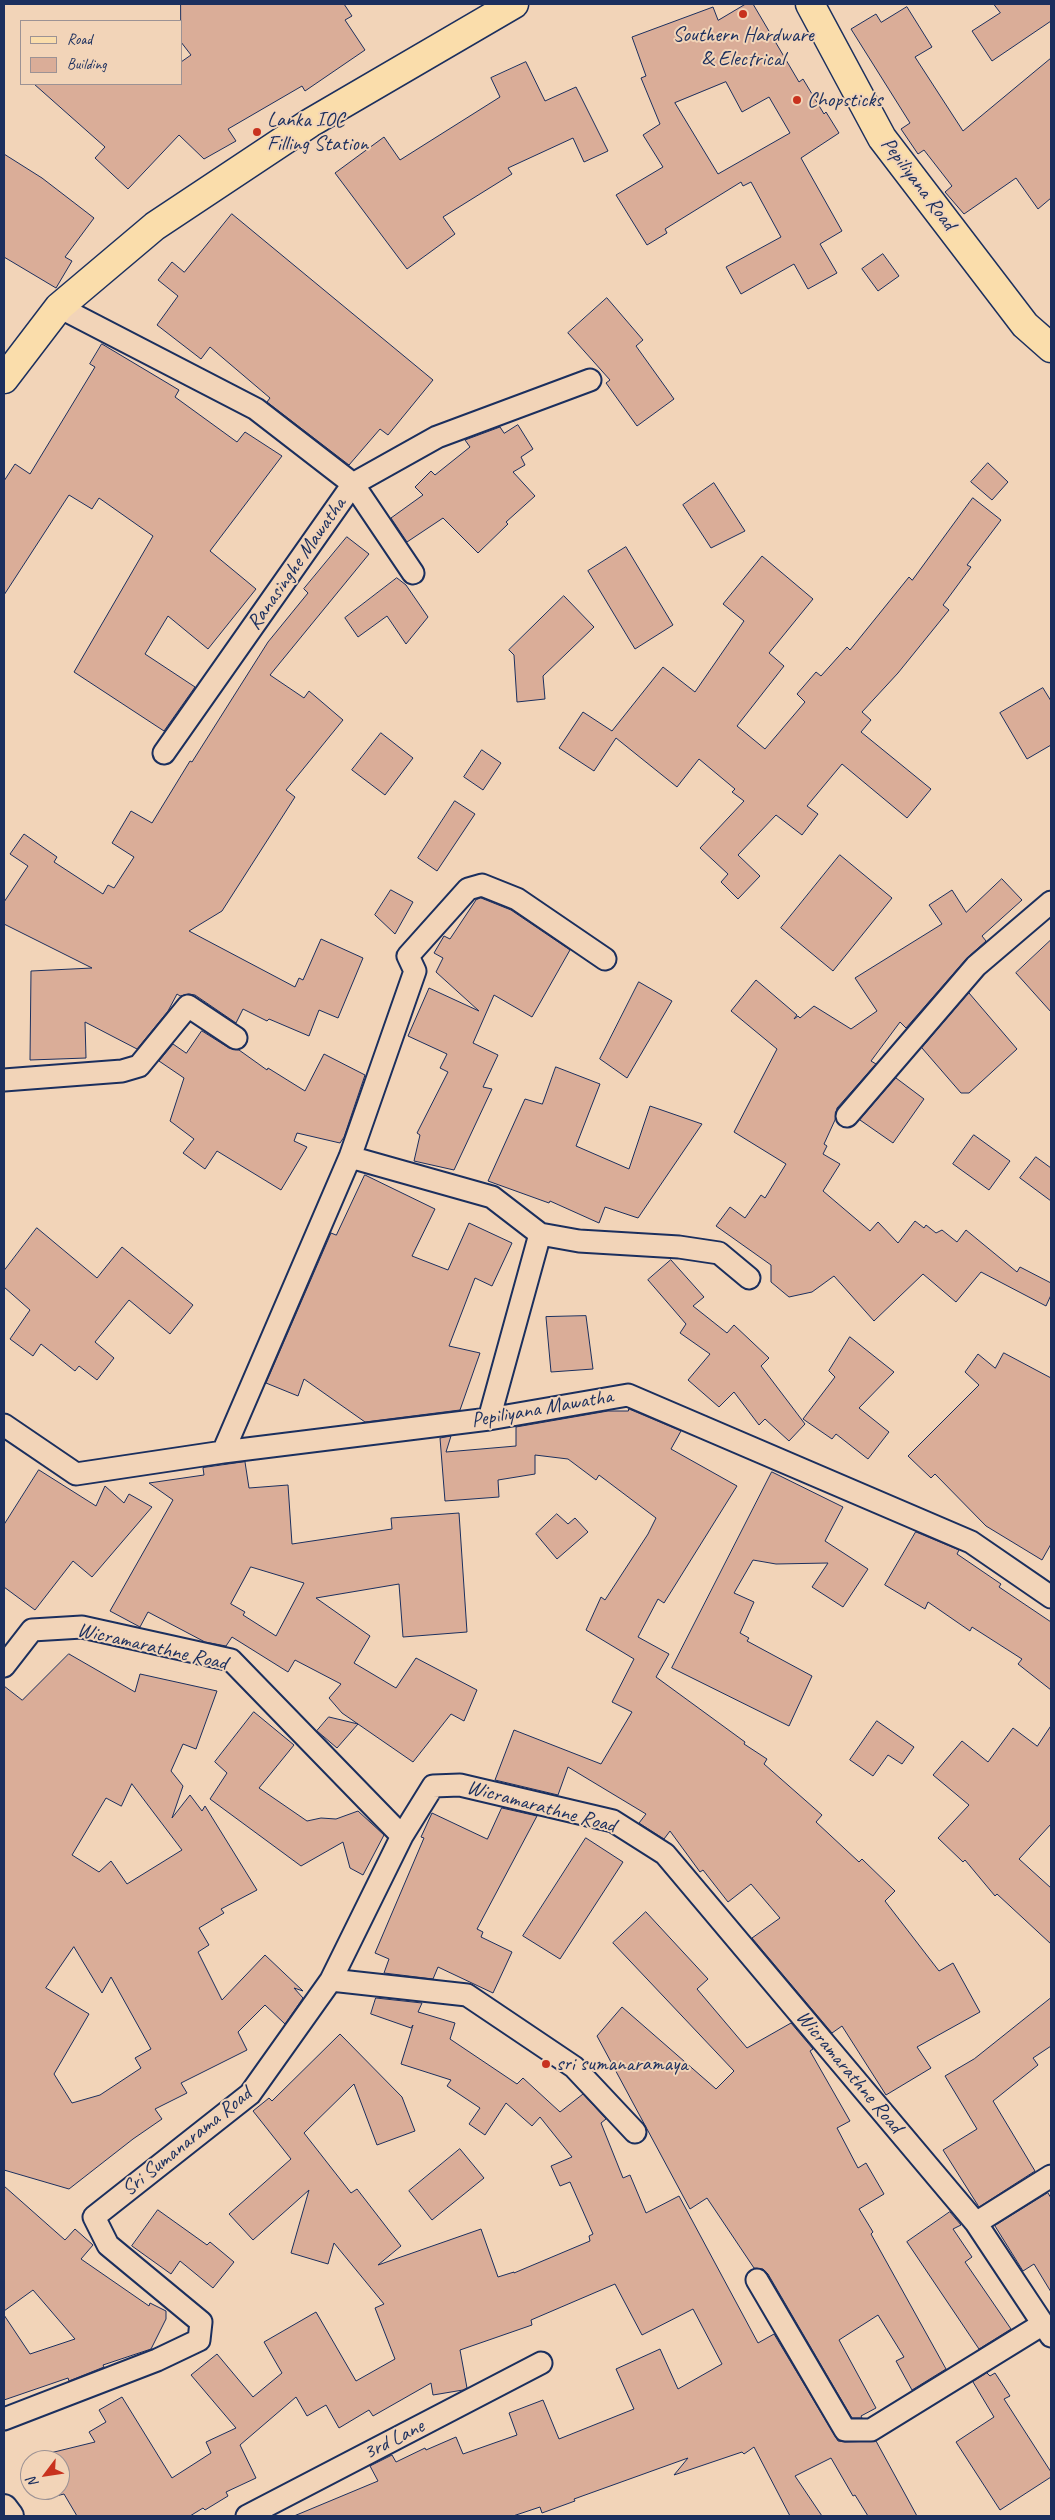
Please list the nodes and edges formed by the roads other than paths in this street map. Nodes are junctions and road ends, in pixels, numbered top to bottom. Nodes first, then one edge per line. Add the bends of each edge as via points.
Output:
1 (514, 4) edge
2 (815, 8) edge
3 (59, 307) junction
4 (1051, 348) edge
5 (4, 379) edge
6 (590, 380) dead end
7 (353, 484) junction
8 (412, 573) dead end
9 (164, 753) dead end
10 (1051, 902) edge
11 (605, 959) dead end
12 (236, 1038) dead end
13 (4, 1080) edge
14 (847, 1116) dead end
15 (350, 1158) junction
16 (540, 1234) junction
17 (749, 1278) dead end
18 (489, 1419) junction
19 (4, 1425) edge
20 (223, 1452) junction
21 (1051, 1597) edge
22 (4, 1666) edge
23 (402, 1836) junction
24 (332, 1980) junction
25 (635, 2132) dead end
26 (1051, 2176) edge
27 (976, 2223) junction
28 (757, 2280) dead end
29 (1047, 2330) edge
30 (542, 2363) dead end
31 (4, 2419) edge
32 (4, 2508) edge
33 (10, 2516) edge
34 (246, 2516) edge

1 - 3 main road via 310,123 155,226
2 - 4 main road, Pepiliyana Road via 882,138 1024,325
3 - 5 main road
3 - 7 street, Ranasinghe Mawatha via 256,409
6 - 7 street via 437,437
7 - 8 street
7 - 9 street, Ranasinghe Mawatha
10 - 14 street via 976,966
11 - 15 street via 517,899 482,885 468,889 408,956 415,971
12 - 13 street via 188,1006 139,1066 122,1071
15 - 16 street via 492,1197
15 - 20 street
16 - 17 street via 579,1241 679,1247 719,1253
16 - 18 street
18 - 20 street, Pepiliyana Mawatha
18 - 21 street, Pepiliyana Mawatha via 628,1395 971,1542
19 - 20 street, Pepiliyana Mawatha via 76,1474
22 - 23 street, Wicramarathne Road via 32,1630 82,1627 230,1660
23 - 24 street, Sri Sumanarama Road
23 - 27 street, Wicramarathne Road via 433,1786 460,1785 613,1821 665,1854
24 - 25 street via 467,1995 574,2067
24 - 31 street, Sri Sumanarama Road via 250,2094 94,2217 108,2245 202,2322 198,2340 157,2360
26 - 27 street
27 - 29 street, Wicramarathne Road
28 - 29 street via 845,2430 871,2430
30 - 34 street, 3rd Lane
32 - 33 street

